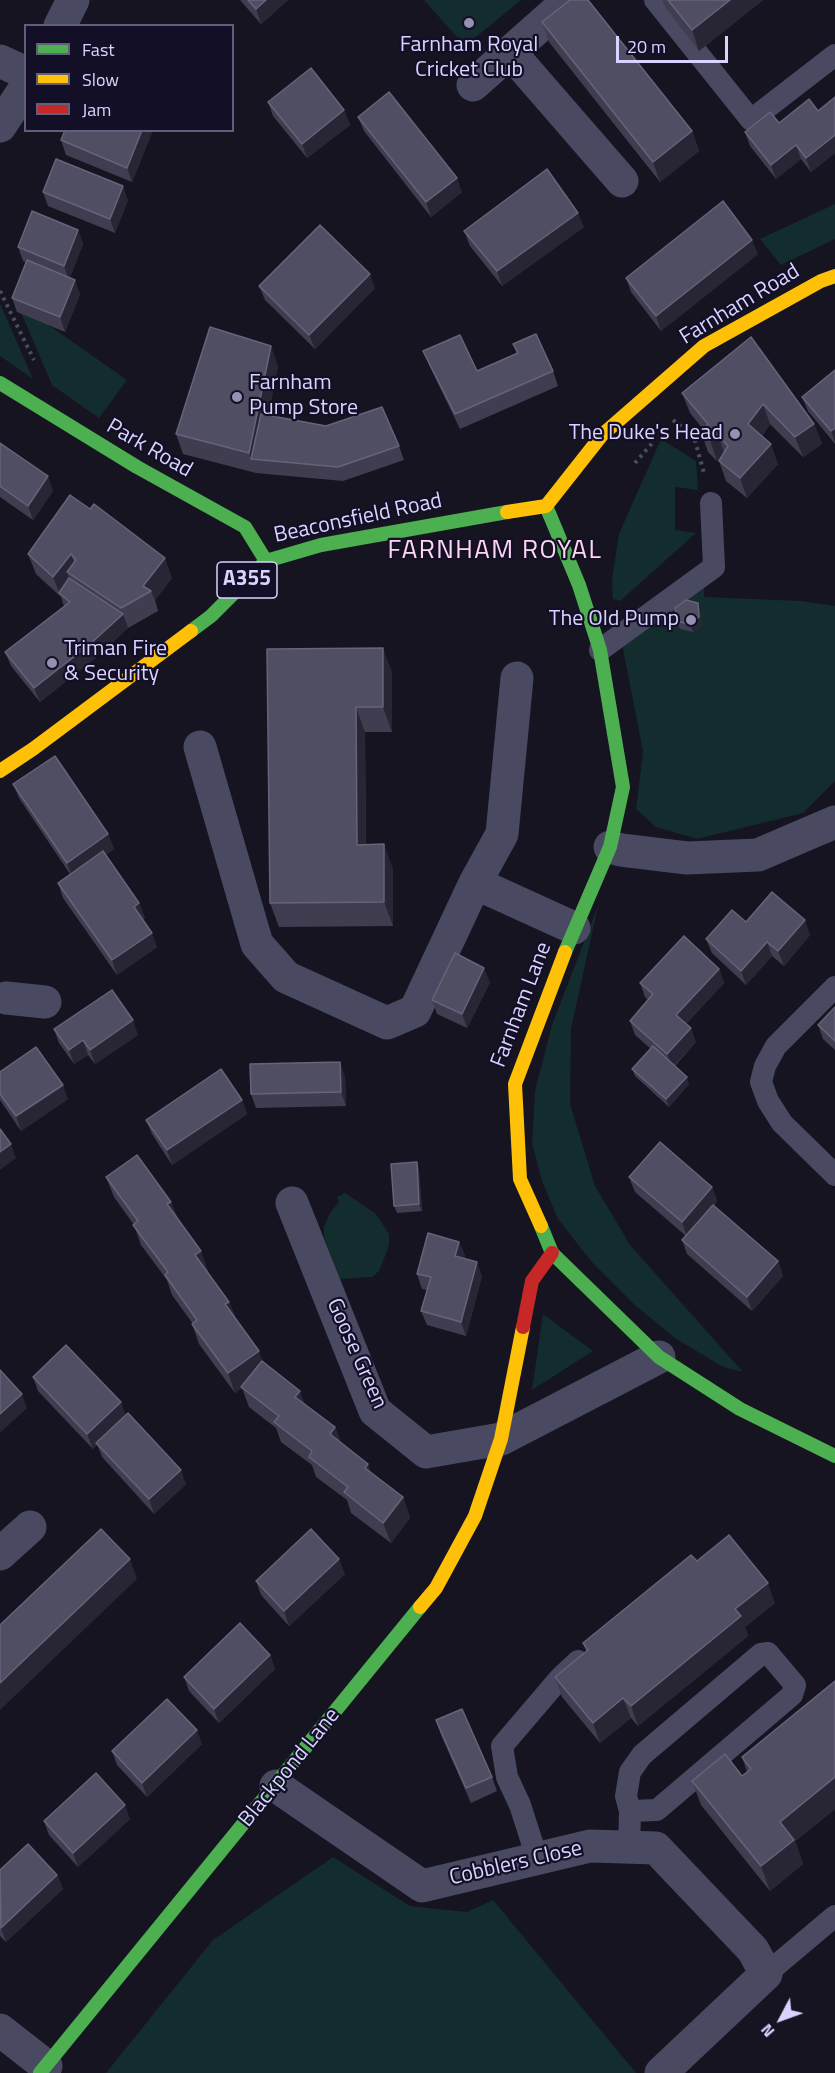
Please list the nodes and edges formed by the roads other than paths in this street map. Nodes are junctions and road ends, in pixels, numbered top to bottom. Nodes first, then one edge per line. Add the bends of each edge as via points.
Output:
1 (73, 0) edge
2 (569, 0) edge
3 (655, 0) edge
4 (61, 24) edge
5 (510, 52) junction
6 (835, 55) edge
7 (0, 61) edge
8 (24, 72) edge
9 (473, 85) dead end
10 (24, 90) edge
11 (0, 126) edge
12 (622, 181) dead end
13 (835, 276) edge
14 (0, 383) edge
15 (711, 503) road end
16 (546, 506) junction
17 (266, 561) junction
18 (600, 650) junction
19 (517, 678) dead end
20 (200, 747) dead end
21 (0, 771) edge
22 (834, 824) edge
23 (610, 847) junction
24 (475, 883) junction
25 (574, 928) junction
26 (835, 987) edge
27 (45, 1002) dead end
28 (2, 1003) edge
29 (835, 1175) edge
30 (292, 1203) dead end
31 (552, 1252) junction
32 (659, 1357) junction
33 (501, 1439) junction
34 (835, 1456) edge
35 (30, 1527) dead end
36 (0, 1554) edge
37 (593, 1647) edge
38 (276, 1786) junction
39 (630, 1811) junction
40 (629, 1847) junction
41 (537, 1858) junction
42 (834, 1918) edge
43 (766, 1974) junction
44 (0, 2030) edge
45 (43, 2069) edge
46 (661, 2073) edge

1 - 4 street
2 - 5 street
3 - 6 lane via 751,120
5 - 9 street
5 - 12 street
7 - 8 street
10 - 11 street
13 - 16 street, Farnham Road via 704,346 602,435
14 - 17 street, Park Road via 245,527
15 - 18 lane via 714,567
16 - 17 street, Beaconsfield Road / A355 via 321,545
16 - 18 street, Farnham Lane via 579,585
17 - 21 street, Beaconsfield Road / A355 via 211,616
18 - 23 street, Farnham Lane via 623,787
19 - 24 street via 502,834
20 - 24 street via 256,944 286,977 387,1023 415,1011
22 - 23 street via 758,855 687,858
23 - 25 street, Farnham Lane
24 - 25 street
25 - 31 street, Farnham Lane via 515,1084 520,1179
26 - 29 lane via 776,1046 761,1082 782,1123
27 - 28 street
30 - 33 street, Goose Green via 375,1411 426,1452
31 - 32 street, Farnham Lane
31 - 33 street, Blackpond Lane via 532,1281
32 - 33 street
32 - 34 street, Farnham Lane via 740,1409
33 - 38 street, Blackpond Lane via 475,1516 436,1588
35 - 36 street
37 - 41 lane via 560,1678 502,1746 507,1777
38 - 41 street, Cobblers Close via 422,1886
38 - 45 street, Blackpond Lane
39 - 39 lane via 626,1796 630,1772 642,1755 761,1654 768,1653 795,1685 792,1695 657,1810
39 - 40 lane
40 - 41 street, Cobblers Close via 590,1846
40 - 43 street, Cobblers Close via 656,1848 753,1950
42 - 43 lane
43 - 46 street
44 - 45 street

